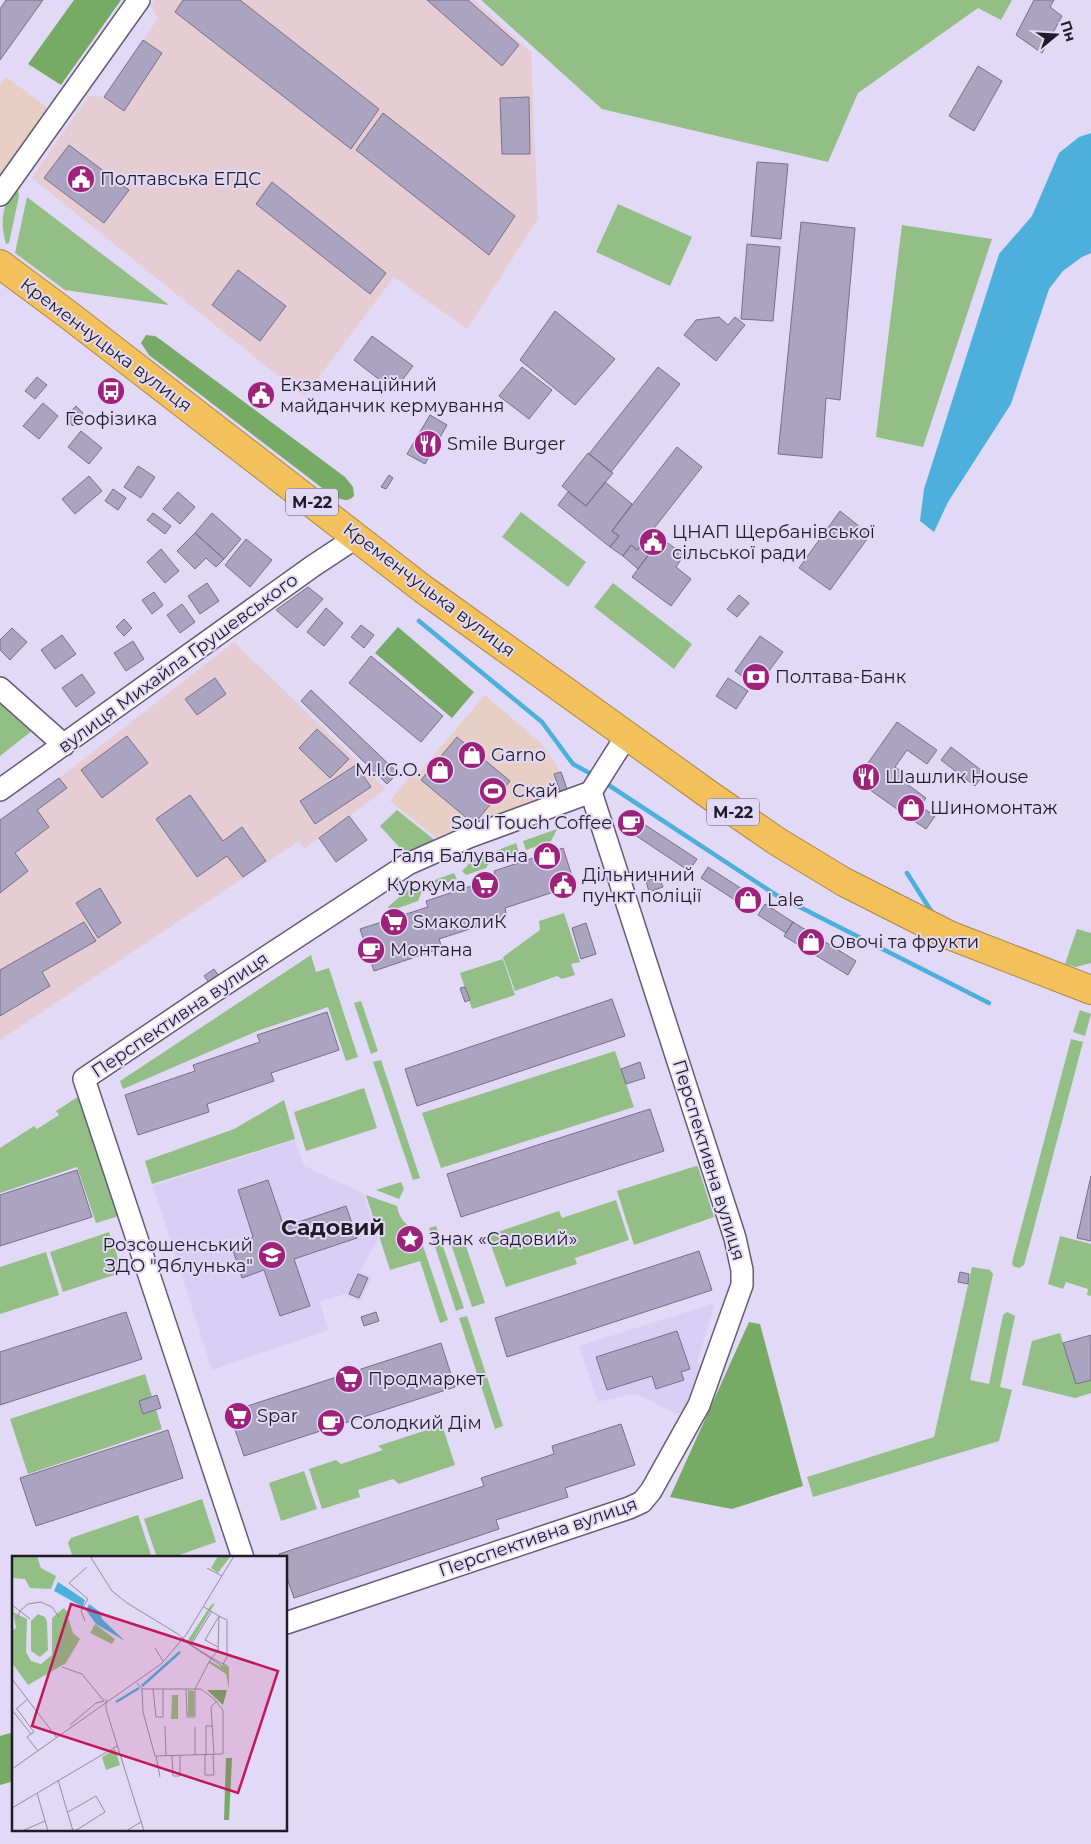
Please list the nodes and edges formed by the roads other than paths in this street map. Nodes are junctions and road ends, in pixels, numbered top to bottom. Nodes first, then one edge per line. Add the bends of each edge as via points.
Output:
1 (138, 0) edge
2 (0, 195) edge
3 (0, 264) edge
4 (357, 537) junction
5 (0, 688) edge
6 (627, 735) junction
7 (64, 745) junction
8 (0, 790) edge
9 (591, 792) junction
10 (1091, 990) edge
11 (243, 1556) edge
12 (288, 1622) edge

1 - 2 street
3 - 4 highway, Кременчуцька вулиця / М-22
4 - 6 highway, Кременчуцька вулиця / М-22
4 - 7 street, вулиця Михайла Грушевського
5 - 7 street
6 - 9 street
6 - 10 highway, Кременчуцька вулиця / М-22 via 778,842 844,882 949,935
7 - 8 street, вулиця Михайла Грушевського
9 - 11 street, Перспективна вулиця via 469,837 408,864 84,1079
9 - 12 street, Перспективна вулиця via 735,1238 743,1279 735,1308 699,1406 657,1483 642,1502

